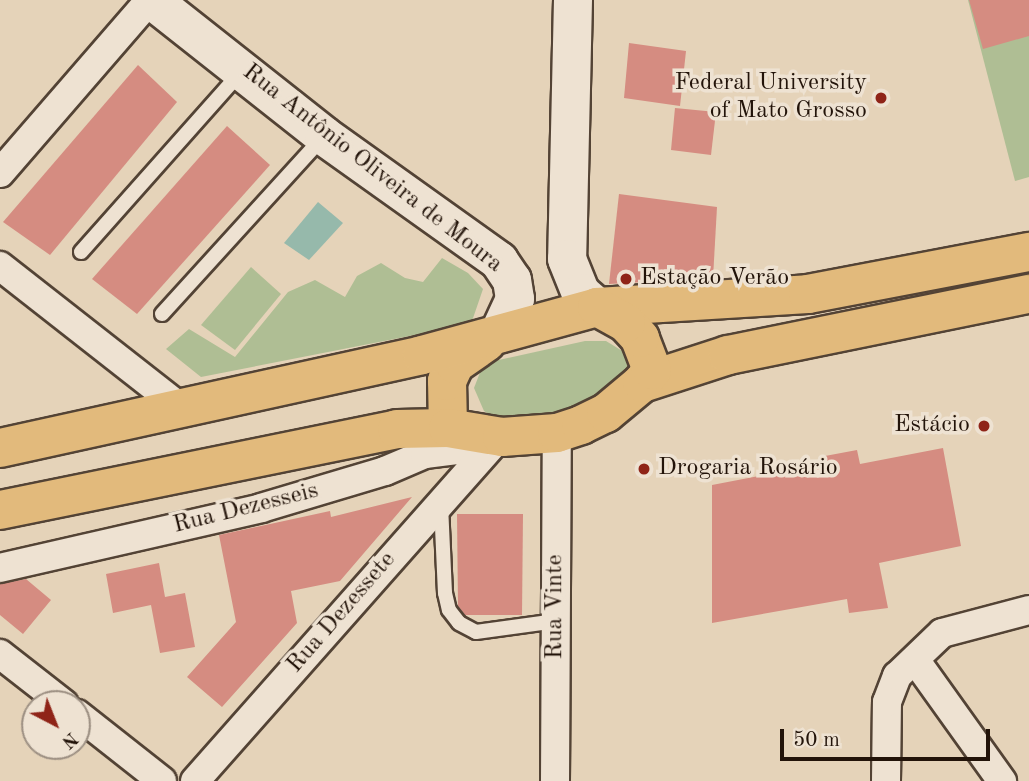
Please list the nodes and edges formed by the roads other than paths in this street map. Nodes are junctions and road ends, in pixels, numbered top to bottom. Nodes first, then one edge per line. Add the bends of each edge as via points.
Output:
1 (151, 0) edge
2 (573, 0) edge
3 (244, 69) junction
4 (324, 136) junction
5 (0, 173) edge
6 (80, 252) dead end
7 (1029, 252) edge
8 (0, 266) edge
9 (1029, 294) edge
10 (597, 307) junction
11 (162, 314) dead end
12 (499, 333) junction
13 (642, 383) junction
14 (181, 408) junction
15 (449, 428) junction
16 (557, 433) junction
17 (495, 441) junction
18 (0, 448) edge
19 (441, 500) junction
20 (0, 510) edge
21 (0, 568) edge
22 (1029, 610) edge
23 (556, 621) junction
24 (0, 653) edge
25 (916, 662) junction
26 (46, 690) edge
27 (91, 725) edge
28 (162, 781) edge
29 (195, 781) edge
30 (555, 781) edge
31 (886, 781) edge
32 (1002, 781) edge

1 - 3 street, Rua Antônio Oliveira de Moura
1 - 5 street
2 - 10 street via 567,259 582,293
3 - 4 street, Rua Antônio Oliveira de Moura
3 - 6 lane
4 - 11 lane
4 - 12 street, Rua Antônio Oliveira de Moura via 499,261 512,280 514,299
7 - 10 main road via 808,294
8 - 14 street
9 - 13 main road via 728,355
10 - 12 main road
10 - 13 main road via 640,338 652,370
12 - 14 main road via 422,355
12 - 15 main road via 455,364 444,400
13 - 16 main road via 606,413
14 - 18 main road
15 - 17 main road
15 - 20 main road via 397,429
16 - 17 main road
16 - 23 street, Rua Vinte
17 - 19 street, Rua Dezessete
17 - 21 street, Rua Dezesseis via 425,454 385,471 261,508
19 - 23 lane via 445,593 459,623 476,632
19 - 29 street, Rua Dezessete
22 - 25 street via 942,633 925,645
23 - 30 street, Rua Vinte
24 - 26 street
25 - 31 street via 890,687
25 - 32 street
27 - 28 street

